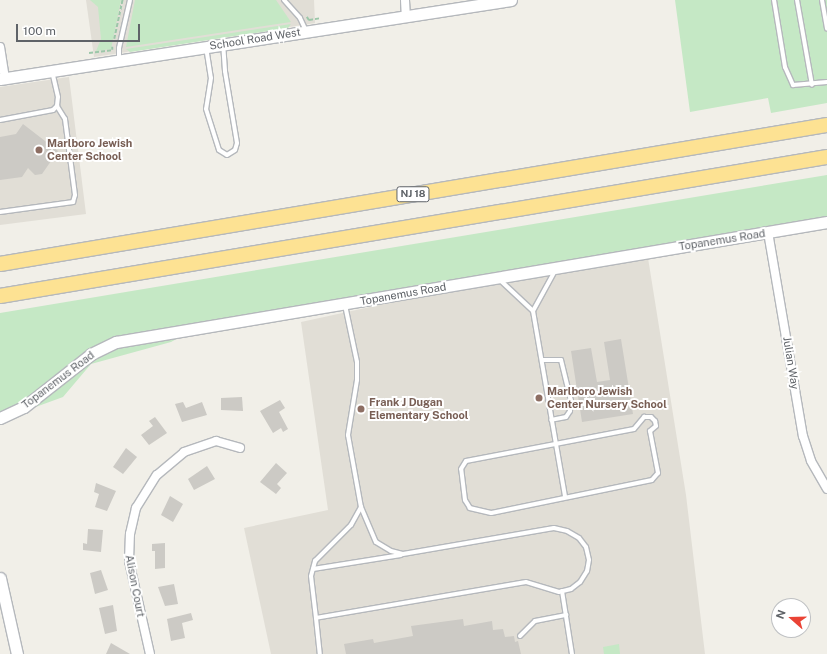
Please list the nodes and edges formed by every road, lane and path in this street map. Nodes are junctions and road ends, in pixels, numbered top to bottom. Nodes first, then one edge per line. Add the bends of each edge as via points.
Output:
1 (122, 0) edge
2 (130, 0) edge
3 (284, 0) edge
4 (405, 0) edge
5 (511, 0) edge
6 (774, 0) edge
7 (797, 0) edge
8 (822, 0) edge
9 (305, 15) dead end
10 (406, 17) junction
11 (321, 18) dead end
12 (827, 29) edge
13 (306, 31) junction
14 (223, 44) junction
15 (0, 47) edge
16 (206, 47) junction
17 (89, 53) dead end
18 (120, 60) junction
19 (52, 71) junction
20 (2, 79) edge
21 (827, 82) edge
22 (812, 84) junction
23 (58, 106) junction
24 (0, 120) edge
25 (827, 125) edge
26 (827, 157) edge
27 (0, 212) edge
28 (827, 222) edge
29 (768, 232) junction
30 (0, 264) edge
31 (556, 268) junction
32 (498, 278) junction
33 (0, 296) edge
34 (345, 304) junction
35 (533, 311) junction
36 (542, 360) junction
37 (0, 418) edge
38 (551, 420) junction
39 (556, 445) junction
40 (240, 448) dead end
41 (827, 490) edge
42 (565, 496) junction
43 (361, 507) junction
44 (403, 554) junction
45 (313, 569) junction
46 (0, 578) edge
47 (562, 591) junction
48 (4, 614) edge
49 (566, 615) junction
50 (316, 618) junction
51 (520, 636) dead end
52 (17, 654) edge
53 (150, 654) edge
54 (320, 654) edge
55 (572, 654) edge

1 - 17 path via 112,50
2 - 18 lane via 119,48
3 - 13 lane via 300,18
4 - 10 street
5 - 10 street, School Road West
6 - 22 lane via 785,68 792,85
7 - 22 lane
8 - 12 lane
9 - 11 path via 309,20
10 - 13 street, School Road West
13 - 14 street, School Road West
14 - 16 street, School Road West
14 - 16 lane via 224,71 237,143 235,150 227,155 219,150 206,109 211,78
15 - 20 street
16 - 18 street, School Road West
18 - 19 street, School Road West
19 - 20 street, School Road West
19 - 23 lane
21 - 22 lane
23 - 24 lane via 44,114
23 - 27 lane via 65,119 75,195 73,202
25 - 30 highway, NJ 18
26 - 33 highway
28 - 29 street, Topanemus Road
29 - 31 street, Topanemus Road
29 - 41 street, Julian Way via 803,436 811,461
31 - 32 street, Topanemus Road
31 - 35 lane
32 - 34 street, Topanemus Road
32 - 35 lane
34 - 37 street, Topanemus Road via 116,342 91,354 24,407
34 - 43 lane via 357,362 357,380 348,435
35 - 36 lane
36 - 38 lane
36 - 38 lane via 561,360 571,401 570,411 566,417
38 - 39 lane
39 - 42 lane
39 - 42 lane via 466,461 461,480 465,500 470,508 480,512 513,511
39 - 42 lane via 634,429 644,417 650,417 655,421 656,426 650,431 658,473 652,480
40 - 53 street, Alison Court via 216,441 184,452 157,475 136,508 130,534 129,561
43 - 44 lane via 376,542 391,551
43 - 45 lane via 351,525 323,550
44 - 45 lane
44 - 47 lane via 554,528 567,531 579,538 586,547 589,560 580,582
45 - 50 lane via 311,576
46 - 48 street
47 - 49 lane
47 - 50 lane via 548,590 526,582
48 - 52 street
49 - 51 lane via 535,621
49 - 55 lane
50 - 54 lane

